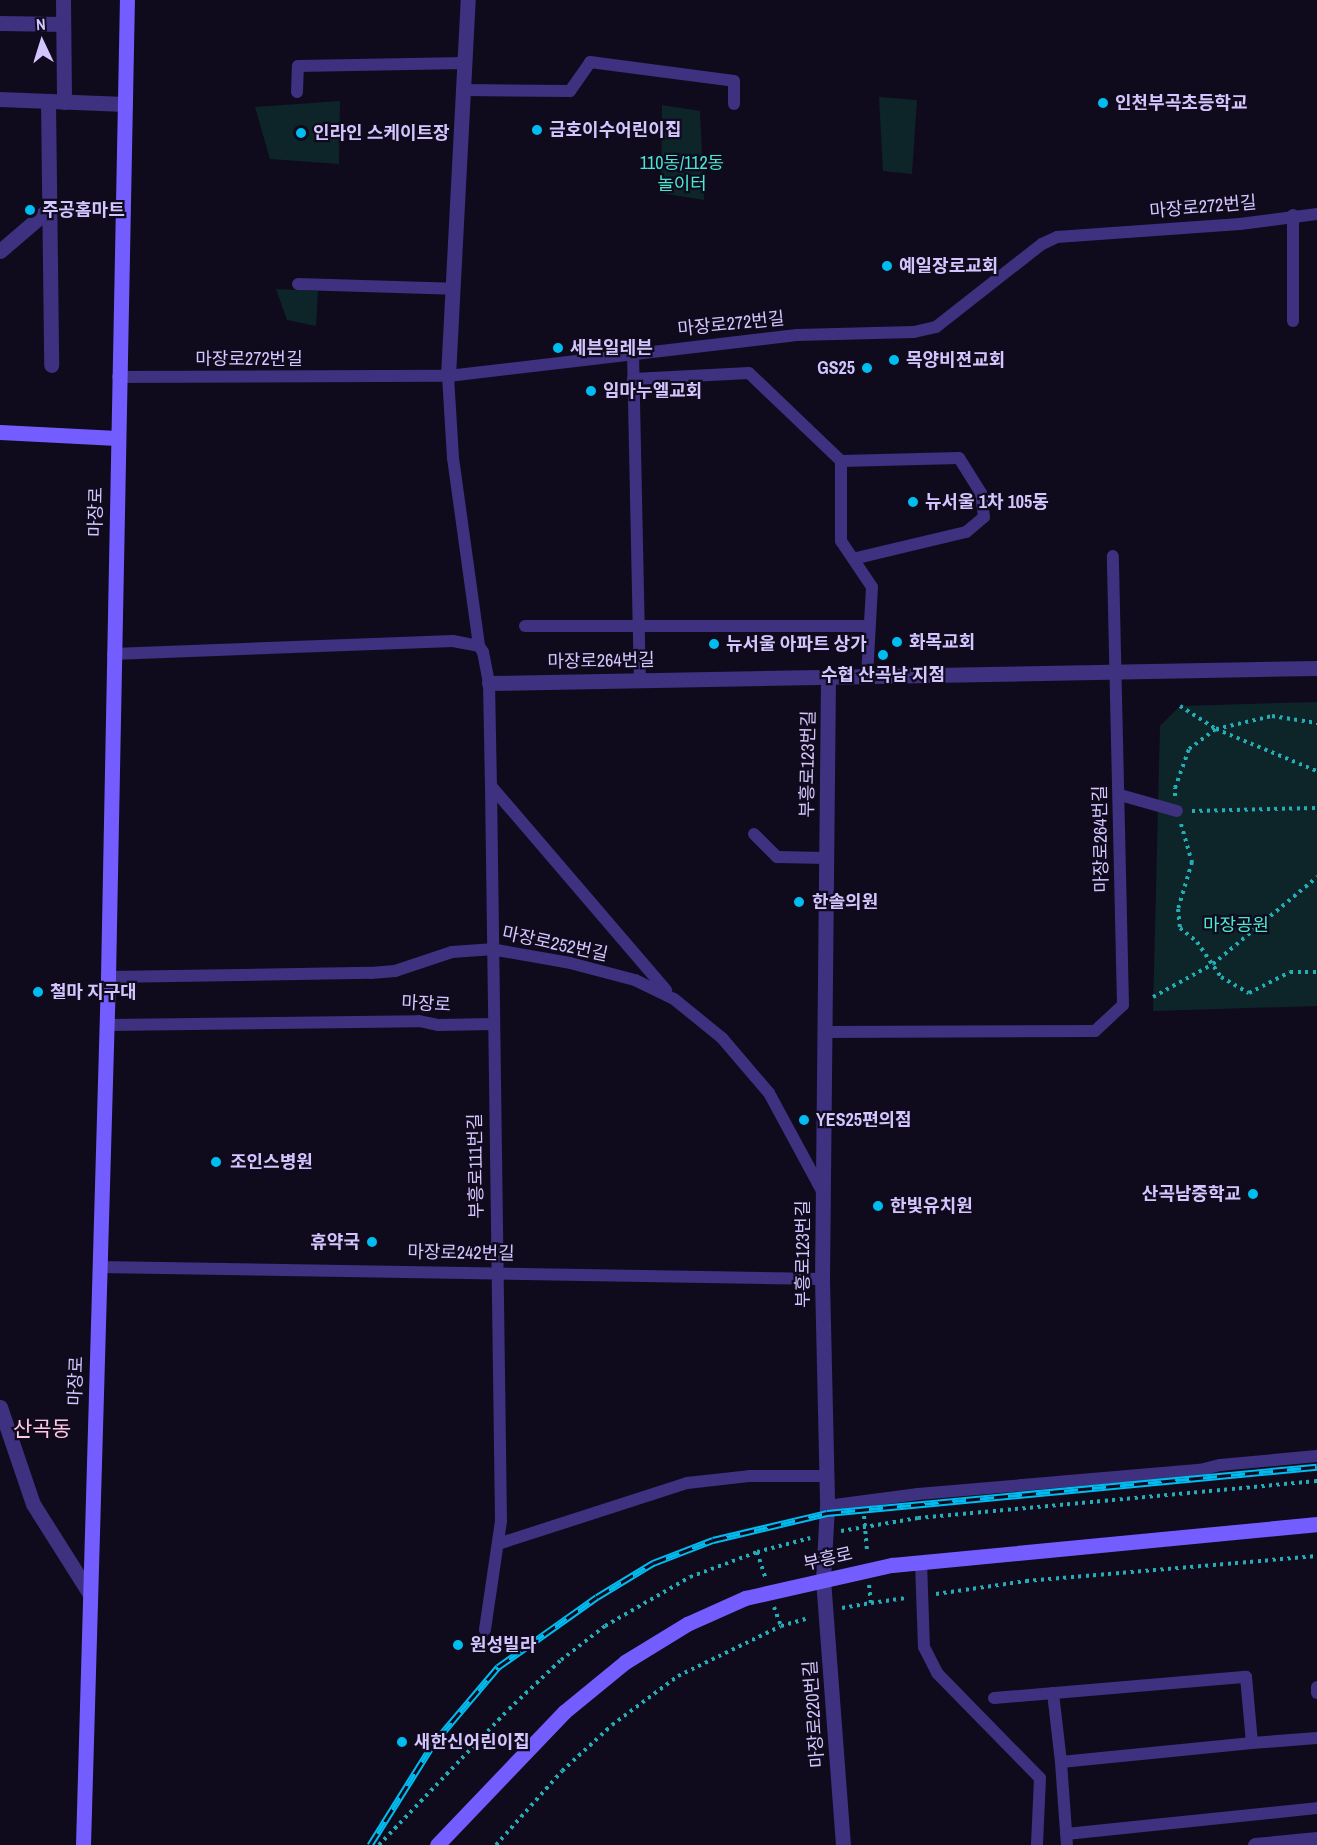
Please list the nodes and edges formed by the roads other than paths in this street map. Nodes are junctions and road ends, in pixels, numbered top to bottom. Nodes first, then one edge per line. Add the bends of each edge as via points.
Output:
1 (63, 0) edge
2 (127, 0) edge
3 (468, 0) edge
4 (0, 23) edge
5 (63, 24) junction
6 (465, 63) junction
7 (465, 90) junction
8 (297, 92) dead end
9 (1, 100) edge
10 (48, 101) junction
11 (64, 102) junction
12 (125, 104) junction
13 (734, 104) dead end
14 (49, 209) junction
15 (1317, 214) edge
16 (1293, 215) junction
17 (0, 251) edge
18 (297, 284) dead end
19 (453, 289) junction
20 (1293, 321) dead end
21 (633, 353) junction
22 (51, 365) dead end
23 (448, 375) junction
24 (118, 377) junction
25 (633, 379) junction
26 (0, 432) edge
27 (117, 438) junction
28 (841, 461) junction
29 (1113, 556) dead end
30 (853, 559) junction
31 (638, 625) junction
32 (525, 626) dead end
33 (868, 626) junction
34 (478, 646) junction
35 (113, 654) junction
36 (1317, 668) edge
37 (1118, 672) junction
38 (867, 676) junction
39 (828, 677) junction
40 (640, 680) junction
41 (489, 683) junction
42 (491, 786) junction
43 (1120, 795) junction
44 (1177, 811) road end
45 (754, 834) dead end
46 (826, 858) junction
47 (491, 949) junction
48 (108, 977) junction
49 (674, 999) junction
50 (492, 1024) junction
51 (106, 1025) junction
52 (824, 1032) junction
53 (823, 1193) junction
54 (99, 1267) junction
55 (496, 1272) junction
56 (822, 1279) junction
57 (0, 1407) edge
58 (1317, 1456) edge
59 (827, 1476) junction
60 (827, 1506) junction
61 (1317, 1524) edge
62 (498, 1544) junction
63 (921, 1562) junction
64 (823, 1580) junction
65 (90, 1594) junction
66 (485, 1630) dead end
67 (1317, 1687) edge
68 (1053, 1693) junction
69 (1317, 1693) edge
70 (994, 1698) dead end
71 (1317, 1737) edge
72 (1252, 1743) junction
73 (1060, 1762) junction
74 (1317, 1808) edge
75 (1317, 1839) edge
76 (1066, 1840) edge
77 (82, 1845) edge
78 (437, 1845) edge
79 (843, 1845) edge
80 (1036, 1845) edge
81 (1255, 1845) edge

1 - 5 street
2 - 12 main road, 마장로
3 - 6 street
4 - 5 street
5 - 11 street
6 - 7 street
6 - 8 lane via 298,66
7 - 13 lane via 570,91 590,62 734,81
7 - 19 street
9 - 10 street
10 - 11 street
10 - 14 street
11 - 12 street
12 - 24 main road, 마장로
14 - 17 street
14 - 22 street
15 - 16 lane, 마장로272번길
16 - 20 lane
16 - 21 lane, 마장로272번길 via 1240,224 1057,237 1042,244 936,327 914,332 797,335
18 - 19 lane
19 - 23 street
21 - 23 lane, 마장로272번길
21 - 25 lane
23 - 24 lane, 마장로272번길
23 - 34 lane via 453,458
24 - 27 main road, 마장로
25 - 28 lane via 749,374
25 - 31 lane
26 - 27 main road
27 - 35 main road, 마장로
28 - 30 lane via 841,541
28 - 30 lane via 959,458 981,493 984,517 966,532
29 - 37 lane
30 - 33 lane via 872,587
31 - 32 lane
31 - 33 lane
31 - 40 lane
33 - 38 lane
34 - 35 lane via 453,641
34 - 41 lane via 488,666
35 - 48 main road, 마장로
36 - 37 street, 마장로264번길
37 - 38 street, 마장로264번길
37 - 43 lane, 마장로264번길
38 - 39 street, 마장로264번길
39 - 40 street, 마장로264번길
39 - 46 street, 부흥로123번길
40 - 41 street, 마장로264번길
41 - 42 lane, 부흥로111번길
42 - 47 lane, 부흥로111번길
42 - 49 lane
43 - 44 lane
43 - 52 lane, 마장로264번길 via 1123,1005 1095,1031
45 - 46 lane via 777,857
46 - 52 street, 부흥로123번길
47 - 48 lane, 마장로252번길 via 452,952 395,971 371,973
47 - 49 lane, 마장로252번길 via 548,958 635,980
47 - 50 lane, 부흥로111번길
48 - 51 main road, 마장로
49 - 53 lane, 마장로252번길 via 722,1038 769,1093
50 - 51 lane, 마장로 via 438,1025 419,1021
50 - 55 lane, 부흥로111번길
51 - 54 main road, 마장로
52 - 53 street, 부흥로123번길
53 - 56 street, 부흥로123번길
54 - 55 lane, 마장로242번길
54 - 65 main road, 마장로
55 - 56 lane, 마장로242번길
55 - 62 lane, 부흥로111번길
56 - 59 street, 부흥로123번길
57 - 65 street via 33,1504
58 - 60 lane
59 - 60 street, 부흥로123번길
59 - 62 lane via 749,1476 687,1483
60 - 64 street, 부흥로123번길
61 - 63 main road, 부흥로
62 - 66 lane, 부흥로111번길
63 - 64 main road, 부흥로
63 - 80 lane via 924,1647 937,1673 1040,1778
64 - 78 main road, 부흥로 via 745,1598 687,1624 625,1662 564,1712
64 - 79 street, 마장로220번길
65 - 77 main road, 마장로
67 - 69 lane
68 - 70 lane
68 - 72 lane via 1246,1677
68 - 73 lane
71 - 72 lane
72 - 73 lane
73 - 76 lane
74 - 76 lane
75 - 81 street

